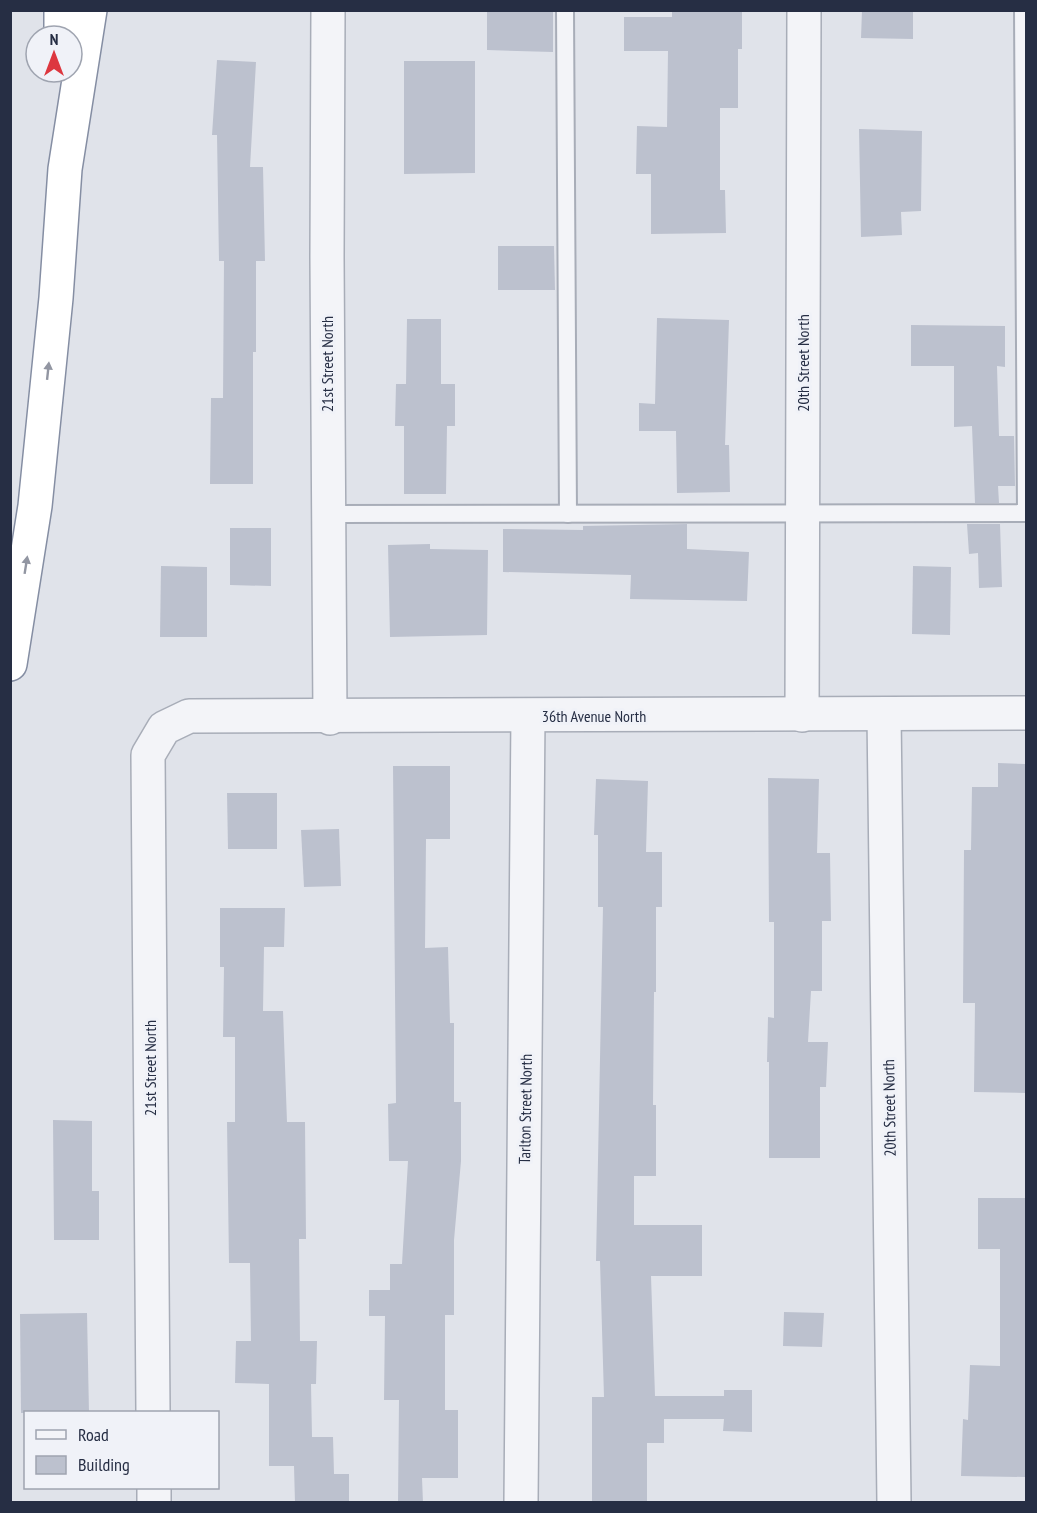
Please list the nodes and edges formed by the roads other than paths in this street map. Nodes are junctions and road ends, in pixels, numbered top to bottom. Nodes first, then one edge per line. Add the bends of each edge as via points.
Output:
1 (90, 10) edge
2 (328, 10) edge
3 (565, 10) edge
4 (804, 10) edge
5 (1023, 10) edge
6 (62, 84) edge
7 (65, 169) junction
8 (328, 514) junction
9 (568, 514) junction
10 (802, 515) junction
11 (10, 664) edge
12 (1026, 713) edge
13 (884, 714) junction
14 (802, 715) junction
15 (528, 716) junction
16 (330, 718) junction
17 (164, 728) joint
18 (153, 1411) edge
19 (521, 1503) edge
20 (894, 1503) edge

1 - 7 highway
2 - 8 street, 21st Street North
3 - 9 lane
4 - 10 street, 20th Street North
5 - 10 lane via 1026,513
6 - 7 highway
11 -> 7 highway via 35,506
8 - 9 lane
8 - 16 street, 21st Street North
9 - 10 lane
10 - 14 street, 20th Street North
12 - 13 street, 36th Avenue North
13 - 14 street, 36th Avenue North
13 - 20 street, 20th Street North
14 - 15 street, 36th Avenue North
15 - 16 street, 36th Avenue North
15 - 19 street, Tarlton Street North
16 - 17 street, 36th Avenue North via 189,716
17 - 18 street, 21st Street North via 148,755

